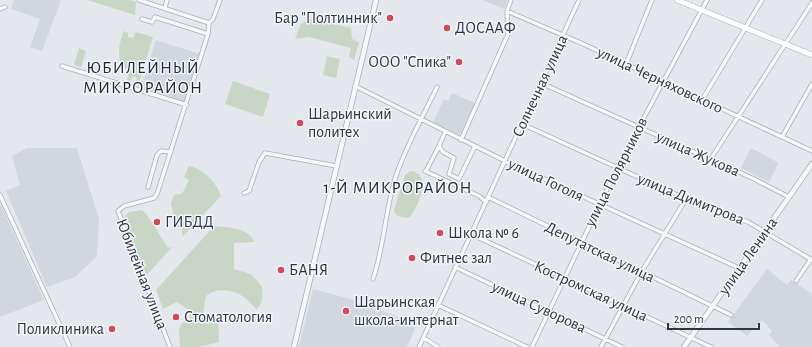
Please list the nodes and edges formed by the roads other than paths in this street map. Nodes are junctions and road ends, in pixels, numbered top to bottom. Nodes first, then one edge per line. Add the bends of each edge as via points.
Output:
1 (139, 0) edge
2 (167, 0) edge
3 (220, 0) edge
4 (376, 0) edge
5 (511, 0) edge
6 (579, 0) edge
7 (652, 0) edge
8 (676, 0) edge
9 (707, 0) edge
10 (762, 0) edge
11 (812, 3) edge
12 (5, 7) dead end
13 (0, 8) edge
14 (165, 8) junction
15 (701, 10) junction
16 (507, 11) junction
17 (142, 19) dead end
18 (209, 23) junction
19 (744, 28) junction
20 (208, 34) junction
21 (563, 36) junction
22 (785, 44) junction
23 (812, 55) edge
24 (626, 64) junction
25 (62, 66) dead end
26 (662, 82) junction
27 (541, 83) junction
28 (812, 84) edge
29 (355, 86) junction
30 (437, 87) dead end
31 (702, 100) junction
32 (187, 105) junction
33 (739, 117) junction
34 (422, 120) junction
35 (522, 124) junction
36 (638, 127) junction
37 (445, 132) junction
38 (782, 137) junction
39 (461, 140) junction
40 (438, 146) junction
41 (475, 146) junction
42 (812, 150) edge
43 (171, 152) junction
44 (710, 160) junction
45 (505, 161) junction
46 (812, 164) edge
47 (336, 166) junction
48 (617, 168) junction
49 (148, 187) dead end
50 (244, 193) dead end
51 (0, 194) edge
52 (488, 197) junction
53 (789, 197) junction
54 (686, 199) junction
55 (1, 201) edge
56 (486, 202) junction
57 (600, 204) junction
58 (765, 231) junction
59 (470, 234) junction
60 (664, 234) junction
61 (581, 242) junction
62 (812, 259) edge
63 (455, 268) junction
64 (739, 268) junction
65 (642, 271) junction
66 (565, 278) junction
67 (372, 279) dead end
68 (796, 281) dead end
69 (438, 305) junction
70 (622, 306) junction
71 (712, 306) junction
72 (549, 313) junction
73 (731, 315) dead end
74 (690, 337) junction
75 (424, 338) junction
76 (605, 338) junction
77 (70, 347) edge
78 (170, 347) edge
79 (294, 347) edge
80 (419, 347) edge
81 (438, 347) edge
82 (527, 347) edge
83 (532, 347) edge
84 (600, 347) edge
85 (622, 347) edge
86 (684, 347) edge
87 (711, 347) edge

1 - 14 street
2 - 14 street
3 - 18 street
4 - 29 street
5 - 16 street
6 - 21 street, Солнечная улица
7 - 24 street
8 - 15 main road
9 - 15 street, улица Полярников
10 - 19 street
11 - 22 street
12 - 13 street
14 - 18 street
15 - 19 main road
15 - 26 street, улица Полярников
16 - 21 street, улица Черняховского
16 - 39 street via 508,34
17 - 20 street via 152,22 155,17
18 - 20 street, Юбилейная улица
19 - 22 main road
19 - 31 street
20 - 32 street, Юбилейная улица
21 - 24 street, улица Черняховского
21 - 27 street, Солнечная улица
22 - 23 main road
22 - 33 street
24 - 26 street, улица Черняховского
25 - 32 street
26 - 31 street, улица Черняховского
26 - 36 street, улица Полярников
27 - 35 street, Солнечная улица
27 - 36 street, улица Жукова
28 - 38 street
29 - 34 street, улица Гоголя
29 - 47 street
30 - 34 street
31 - 33 street, улица Черняховского
32 - 43 street, Юбилейная улица
33 - 38 street, улица Черняховского
33 - 44 street
34 - 37 street, улица Гоголя
34 - 67 street via 395,179 379,261
35 - 45 street, Солнечная улица
35 - 48 street, улица Димитрова
36 - 44 street, улица Жукова
36 - 48 street, улица Полярников
37 - 39 street, улица Гоголя
37 - 40 street
38 - 42 street, улица Черняховского
39 - 41 street, улица Гоголя
40 - 41 street via 454,158 449,174 459,179
40 - 56 street via 426,171 479,196
41 - 45 street, улица Гоголя
43 - 49 street via 161,151 157,155
43 - 78 street, Юбилейная улица via 154,198 124,206 118,211
44 - 53 street, улица Жукова
45 - 52 street, Солнечная улица
45 - 57 street, улица Гоголя
46 - 53 street, улица Ленина
47 - 50 street via 265,153 259,162 249,191
47 - 79 street
48 - 54 street, улица Димитрова
48 - 57 street, улица Полярников
51 - 55 street
52 - 56 street, Солнечная улица
52 - 61 street, Депутатская улица
53 - 58 street, улица Ленина
54 - 58 street, улица Димитрова
54 - 60 street
55 - 77 street
56 - 59 street, Солнечная улица
57 - 60 street, улица Гоголя
57 - 61 street, улица Полярников
58 - 62 street, улица Димитрова
58 - 64 street, улица Ленина
59 - 63 street, Солнечная улица
59 - 66 street, Костромская улица
60 - 64 street, улица Гоголя
60 - 65 street
61 - 65 street, Депутатская улица
61 - 66 street, улица Полярников
62 - 68 street
63 - 69 street, Солнечная улица
63 - 72 street, улица Суворова
64 - 71 street, улица Ленина
65 - 70 street
65 - 71 street, Депутатская улица
66 - 70 street, Костромская улица
66 - 72 street, улица Полярников
69 - 75 street, Солнечная улица
69 - 82 street
70 - 74 street, Костромская улица
70 - 76 street
71 - 73 street, Депутатская улица
71 - 74 street, улица Ленина
72 - 76 street, улица Суворова
72 - 83 street, улица Полярников
74 - 86 street, улица Ленина
74 - 87 street, Костромская улица
75 - 80 street, Солнечная улица
75 - 81 street
76 - 84 street
76 - 85 street, улица Суворова

